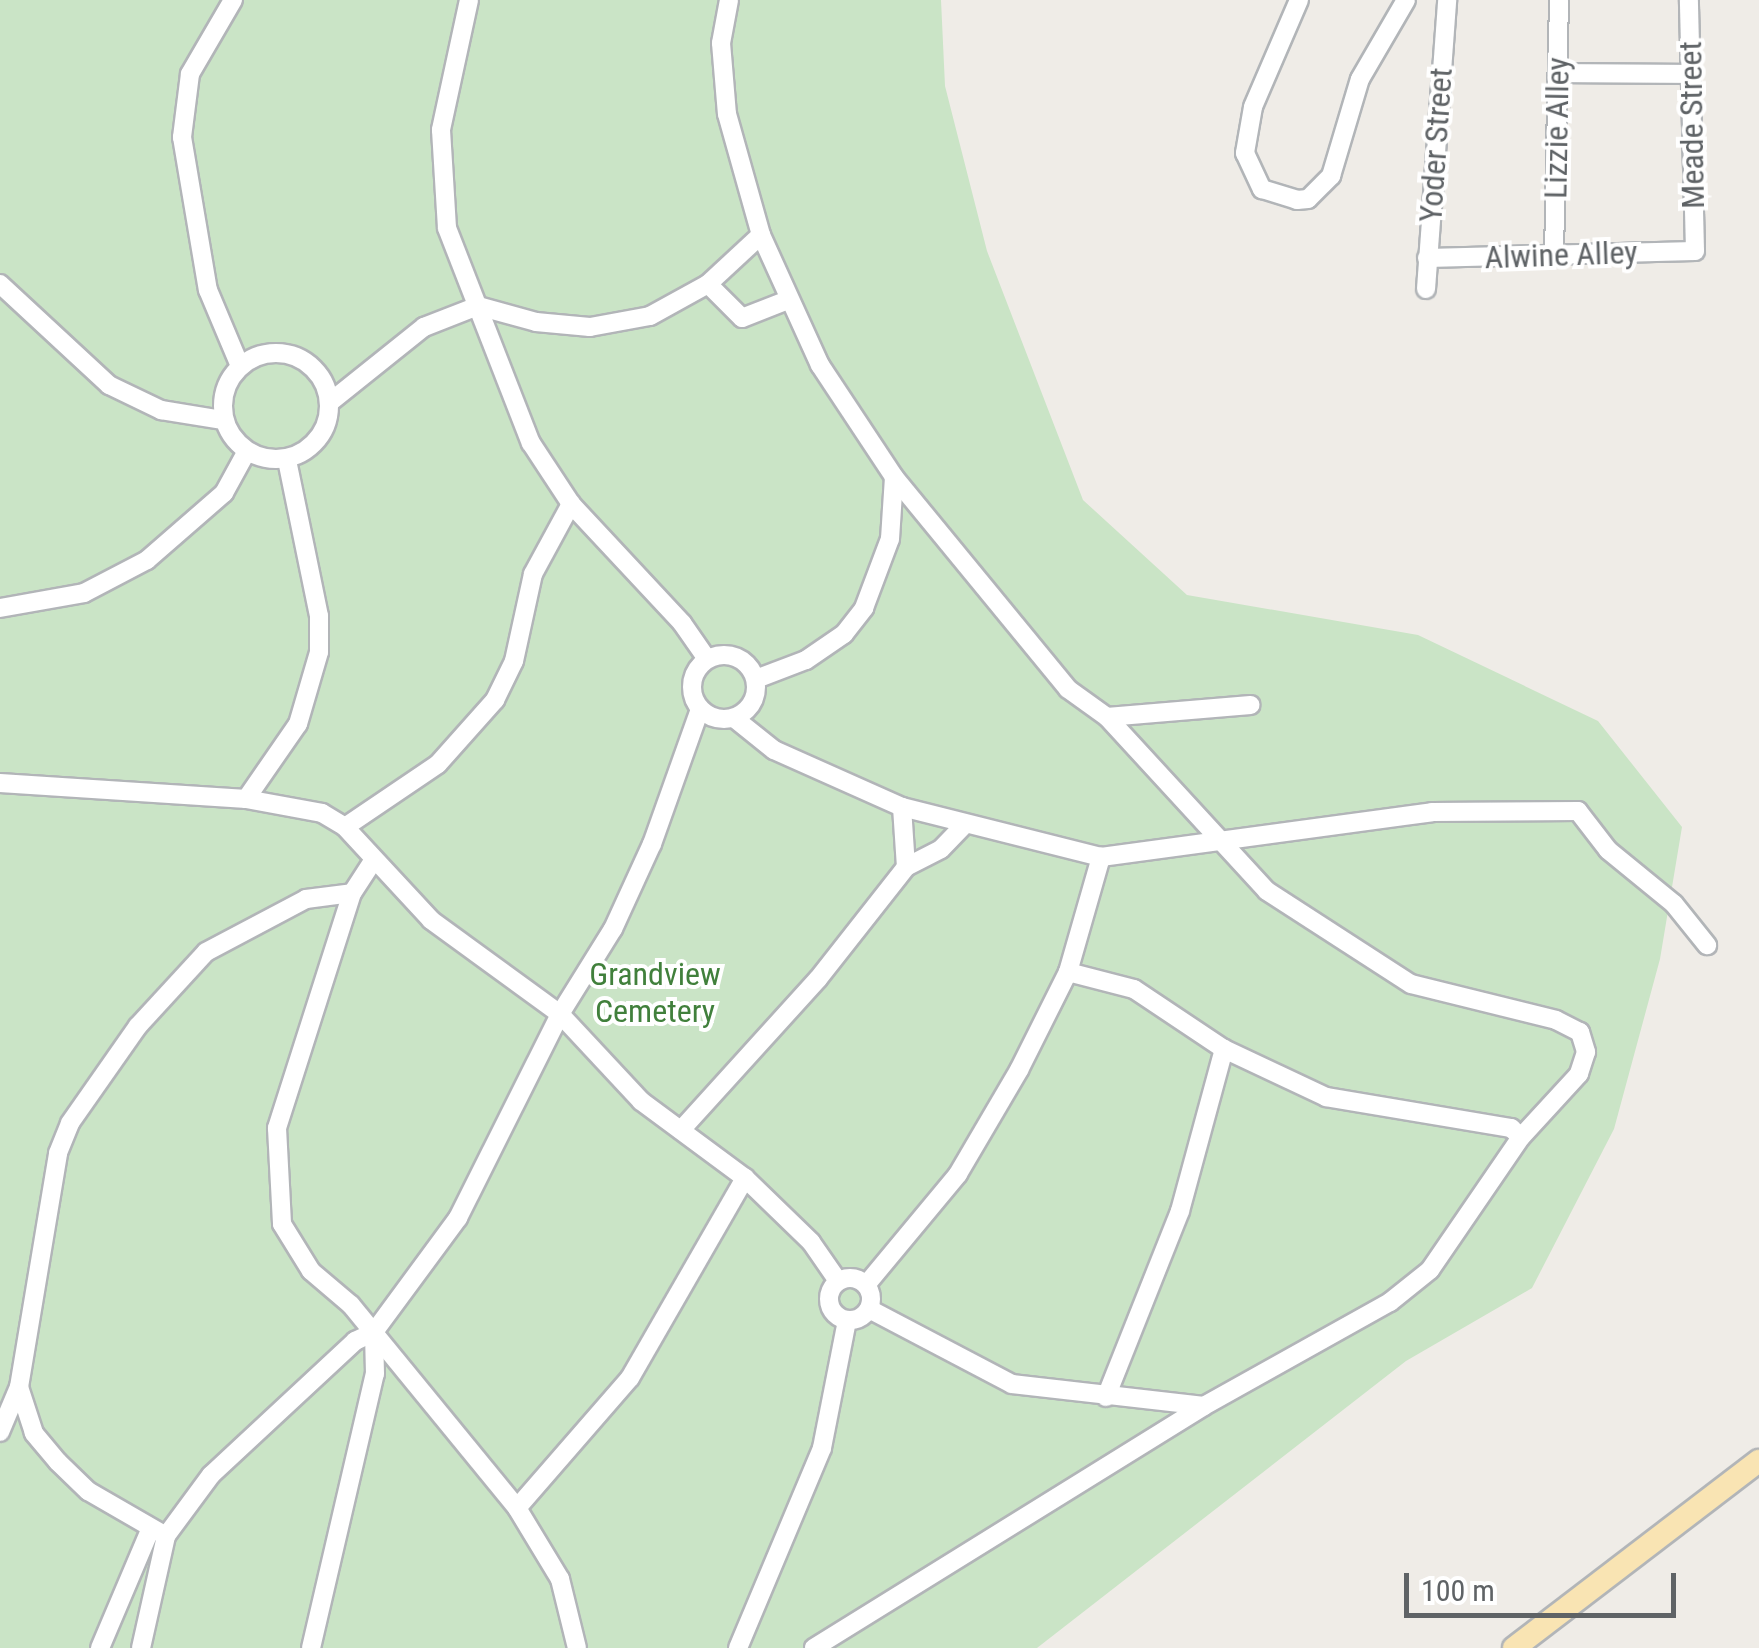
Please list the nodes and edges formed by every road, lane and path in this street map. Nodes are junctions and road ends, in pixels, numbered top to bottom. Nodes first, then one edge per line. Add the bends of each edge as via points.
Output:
1 (233, 0) edge
2 (469, 0) edge
3 (729, 0) edge
4 (1298, 0) edge
5 (1406, 0) edge
6 (1447, 0) edge
7 (1559, 0) edge
8 (1690, 0) edge
9 (1558, 73) junction
10 (1690, 74) junction
11 (761, 236) junction
12 (1694, 250) joint
13 (1554, 257) junction
14 (1427, 258) junction
15 (0, 284) edge
16 (708, 284) junction
17 (1426, 289) dead end
18 (788, 300) junction
19 (478, 306) junction
20 (240, 366) junction
21 (328, 403) junction
22 (223, 420) junction
23 (247, 452) junction
24 (287, 460) junction
25 (894, 477) junction
26 (571, 504) junction
27 (0, 608) edge
28 (707, 659) junction
29 (756, 679) junction
30 (1250, 705) dead end
31 (700, 709) junction
32 (1107, 717) junction
33 (734, 718) junction
34 (0, 783) edge
35 (246, 799) junction
36 (902, 808) junction
37 (963, 826) junction
38 (346, 827) junction
39 (1220, 842) junction
40 (1101, 857) junction
41 (373, 862) junction
42 (906, 867) junction
43 (352, 893) junction
44 (1707, 945) dead end
45 (1068, 972) junction
46 (560, 1014) junction
47 (1224, 1049) junction
48 (681, 1130) junction
49 (1520, 1137) junction
50 (745, 1178) junction
51 (838, 1281) junction
52 (866, 1285) junction
53 (869, 1310) junction
54 (847, 1321) junction
55 (374, 1332) junction
56 (19, 1387) junction
57 (1106, 1396) junction
58 (1204, 1406) junction
59 (0, 1432) edge
60 (1759, 1461) edge
61 (517, 1508) junction
62 (158, 1532) junction
63 (100, 1648) edge
64 (141, 1648) edge
65 (310, 1648) edge
66 (577, 1648) edge
67 (738, 1648) edge
68 (814, 1648) edge
69 (1514, 1648) edge

1 - 20 street via 190,74 182,138 208,290
2 - 19 street via 441,130 440,176 447,228
3 - 11 street via 720,43 727,114
4 - 5 street via 1253,107 1245,153 1262,189 1296,200 1308,199 1331,176 1360,78
6 - 14 street, Yoder Street
7 - 9 street, Lizzie Alley
8 - 10 street, Meade Street
9 - 10 street
9 - 13 street, Lizzie Alley
10 - 12 street, Meade Street
11 - 16 street
11 - 18 street
12 - 13 street, Alwine Alley
13 - 14 street, Alwine Alley
14 - 17 street, Yoder Street
15 - 22 street via 108,385 162,410
16 - 18 street via 742,318
16 - 19 street via 650,316 590,327 536,322
18 - 25 street via 820,365
19 - 21 street via 424,327
19 - 26 street via 511,404
20 - 21 street via 255,356 290,355 320,376
20 - 22 street via 222,397
21 - 24 street via 316,442
22 - 23 street
23 - 24 street
23 - 27 street via 224,492 147,560 84,593
24 - 35 street via 319,616 319,652 298,724
25 - 29 street via 890,539 878,587 864,608 844,634 806,660
25 - 32 street via 1068,689
26 - 28 street
26 - 38 street via 534,574 514,661 495,700 438,764
28 - 29 street via 736,656
28 - 31 street via 692,682
29 - 33 street via 748,709
30 - 32 street
31 - 33 street
31 - 46 street via 613,929
32 - 39 street
33 - 36 street via 774,750
34 - 35 street
35 - 38 street via 295,804
36 - 37 street
36 - 42 street
37 - 40 street
37 - 42 street via 941,849
38 - 41 street
39 - 40 street
39 - 44 street via 1432,812 1578,811 1608,850 1674,904
39 - 49 street via 1302,918 1410,984 1521,1008 1580,1032 1586,1052 1579,1074
40 - 45 street
41 - 43 street
41 - 46 street via 476,957
42 - 48 street via 818,979
43 - 55 street via 278,1128 276,1169 282,1224 312,1270
43 - 56 street via 306,899 206,952 166,990 70,1123 58,1153
45 - 47 street via 1134,989
45 - 52 street via 958,1174
46 - 48 street via 641,1101
46 - 55 street via 458,1218
47 - 49 street via 1326,1096 1511,1128
47 - 57 street via 1180,1211
48 - 50 street
49 - 58 street via 1430,1270 1310,1351
50 - 51 street via 812,1242
50 - 61 street via 630,1378
51 - 52 street
51 - 54 street via 828,1304
52 - 53 street
53 - 54 street
53 - 57 street via 947,1356 1012,1384
54 - 67 street via 822,1448
55 - 61 street
55 - 62 street via 355,1341
55 - 65 street via 375,1374
56 - 59 street
56 - 62 street via 34,1434 58,1462 88,1491
57 - 58 street
58 - 68 street
60 - 69 main road
61 - 66 street via 560,1579
62 - 63 street
62 - 64 street

